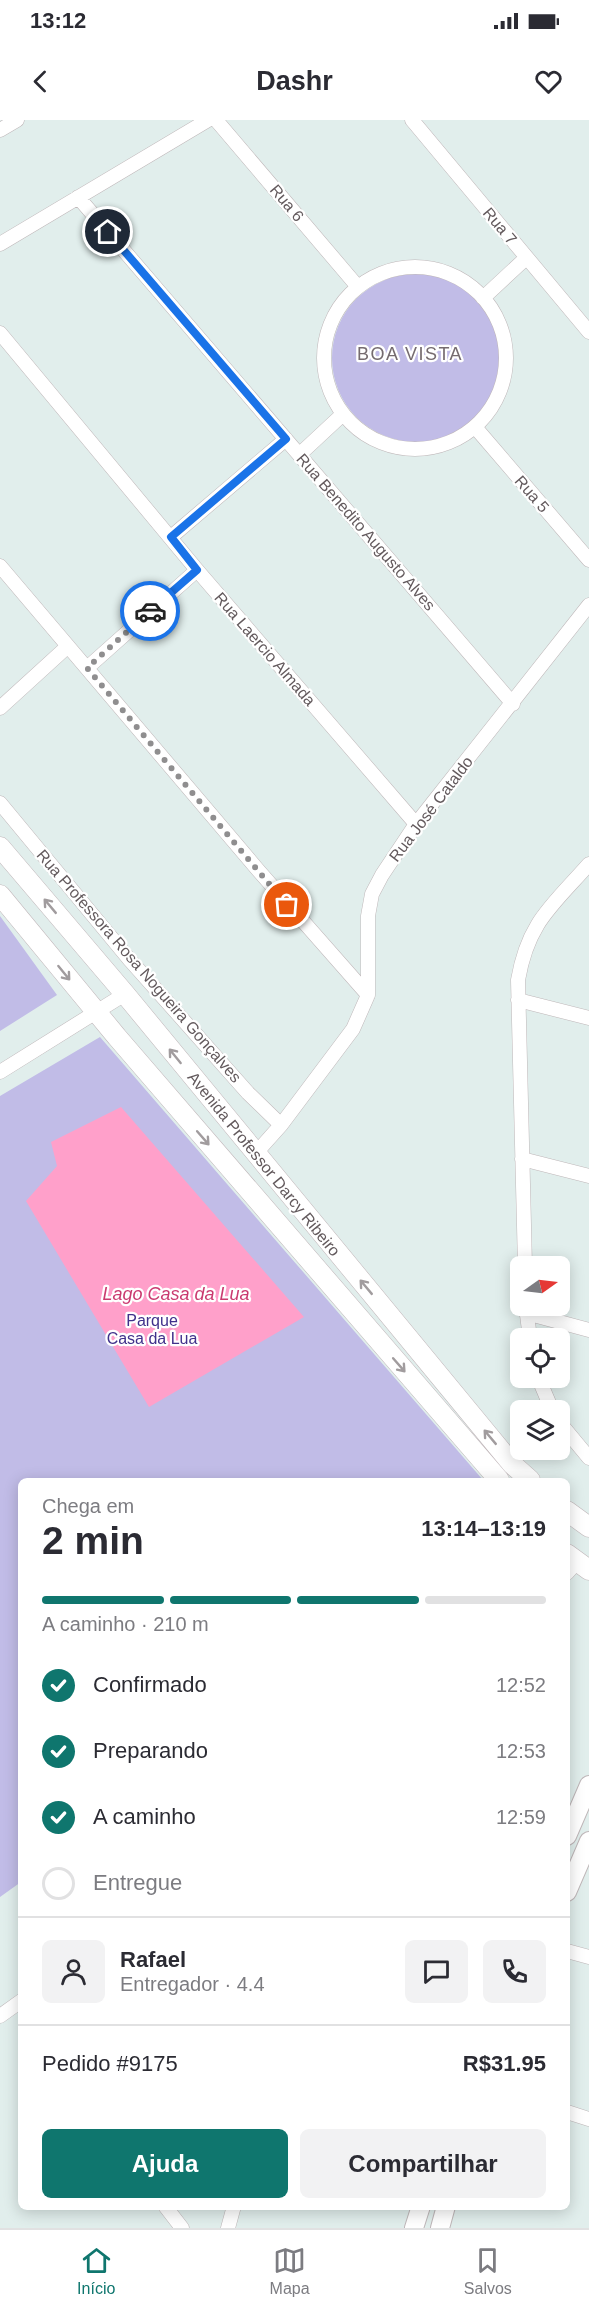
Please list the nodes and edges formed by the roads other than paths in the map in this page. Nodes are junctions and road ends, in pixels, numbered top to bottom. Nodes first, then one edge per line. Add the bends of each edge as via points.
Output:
1 (17, 120) edge
2 (207, 120) edge
3 (216, 120) edge
4 (412, 120) edge
5 (0, 130) edge
6 (78, 197) junction
7 (0, 244) edge
8 (526, 258) junction
9 (358, 287) junction
10 (483, 298) junction
11 (589, 332) edge
12 (0, 333) edge
13 (343, 414) junction
14 (475, 427) junction
15 (286, 439) junction
16 (300, 454) junction
17 (171, 537) junction
18 (589, 560) edge
19 (0, 566) edge
20 (197, 570) junction
21 (589, 605) edge
22 (68, 646) junction
23 (87, 668) junction
24 (513, 704) junction
25 (0, 708) edge
26 (0, 803) edge
27 (416, 824) junction
28 (0, 847) edge
29 (589, 864) edge
30 (0, 895) edge
31 (125, 994) junction
32 (368, 995) junction
33 (518, 1000) junction
34 (98, 1013) junction
35 (589, 1018) edge
36 (0, 1072) edge
37 (281, 1125) junction
38 (255, 1154) junction
39 (522, 1160) junction
40 (589, 1176) edge
41 (525, 1256) edge
42 (547, 1316) edge
43 (589, 1330) edge
44 (570, 1435) edge
45 (589, 1458) edge
46 (497, 1478) edge
47 (528, 1478) edge
48 (570, 1513) edge
49 (589, 1527) edge
50 (589, 1785) edge
51 (570, 1829) edge
52 (589, 1841) edge
53 (570, 1885) edge
54 (570, 1952) edge
55 (589, 1957) edge
56 (16, 2004) edge
57 (0, 2016) edge
58 (570, 2113) edge
59 (589, 2119) edge
60 (168, 2210) edge
61 (233, 2210) edge
62 (420, 2210) edge
63 (445, 2210) edge
64 (182, 2228) edge
65 (228, 2228) edge
66 (414, 2228) edge
67 (440, 2228) edge

1 - 5 street
2 - 6 street
3 - 9 street, Rua 6
4 - 8 street, Rua 7
6 - 7 street
6 - 15 street, Rua Benedito Augusto Alves
8 - 10 street
8 - 11 street, Rua 7
9 - 10 street via 382,273 409,267 462,280
9 - 13 street via 339,308 328,334 324,362 330,389
10 - 14 street via 505,340 506,364 502,388
12 - 17 street, Rua Laercio Almada
13 - 14 street via 361,432 383,444 407,449 431,449 455,441
13 - 16 street
14 - 18 street, Rua 5
15 - 16 street, Rua Benedito Augusto Alves
15 - 17 street
16 - 24 street, Rua Benedito Augusto Alves
17 - 20 street, Rua Laercio Almada
19 - 22 street
20 - 23 street
20 - 27 street, Rua Laercio Almada
21 - 24 street, Rua José Cataldo
22 - 23 street
22 - 25 street
23 - 32 street
24 - 27 street, Rua José Cataldo
26 - 37 street, Rua Professora Rosa Nogueira Gonçalves via 129,958 248,1094
27 - 32 street, Rua José Cataldo via 372,894 368,916
31 -> 28 main road, Avenida Professor Darcy Ribeiro
29 - 33 street via 537,923 524,951
30 -> 34 main road, Avenida Professor Darcy Ribeiro
31 - 34 street
38 -> 31 main road, Avenida Professor Darcy Ribeiro
32 - 37 street, Rua José Cataldo via 352,1029
33 - 35 street
33 - 39 street
34 - 36 street
34 -> 46 main road, Avenida Professor Darcy Ribeiro
37 - 38 street, Rua José Cataldo
47 -> 38 main road, Avenida Professor Darcy Ribeiro via 512,1464
39 - 40 street
39 - 41 street
42 - 43 street
44 - 45 street
48 - 49 main road
50 - 51 street
52 - 53 street
54 - 55 street
56 - 57 street
58 - 59 street
60 - 64 street
61 - 65 street
62 - 66 street
63 - 67 street

